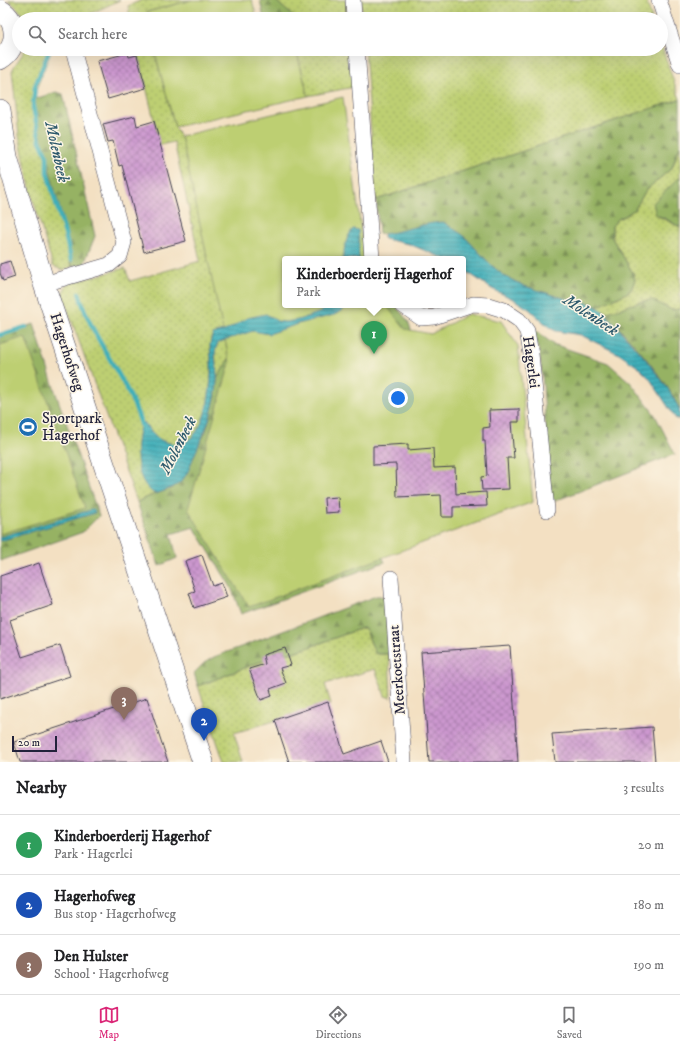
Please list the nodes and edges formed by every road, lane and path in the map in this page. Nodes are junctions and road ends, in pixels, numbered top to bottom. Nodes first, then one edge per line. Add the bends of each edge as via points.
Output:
1 (353, 0) edge
2 (659, 0) edge
3 (354, 12) edge
4 (663, 12) edge
5 (668, 28) edge
6 (12, 37) edge
7 (75, 56) edge
8 (358, 56) edge
9 (0, 59) edge
10 (680, 66) edge
11 (0, 110) edge
12 (372, 256) edge
13 (44, 284) junction
14 (466, 306) edge
15 (406, 308) edge
16 (461, 308) edge
17 (547, 510) dead end
18 (391, 578) dead end
19 (203, 762) edge
20 (404, 762) edge

1 - 3 street
2 - 4 street
5 - 10 street
6 - 9 street via 9,51
7 - 13 street via 124,242 120,256 109,266
8 - 12 street
11 - 13 street, Hagerhofweg via 8,157
13 - 19 street, Hagerhofweg
14 - 17 street, Hagerlei via 488,305 504,310 519,320 527,331
15 - 16 street, Hagerlei via 421,318 434,317
18 - 20 street, Meerkoetstraat

